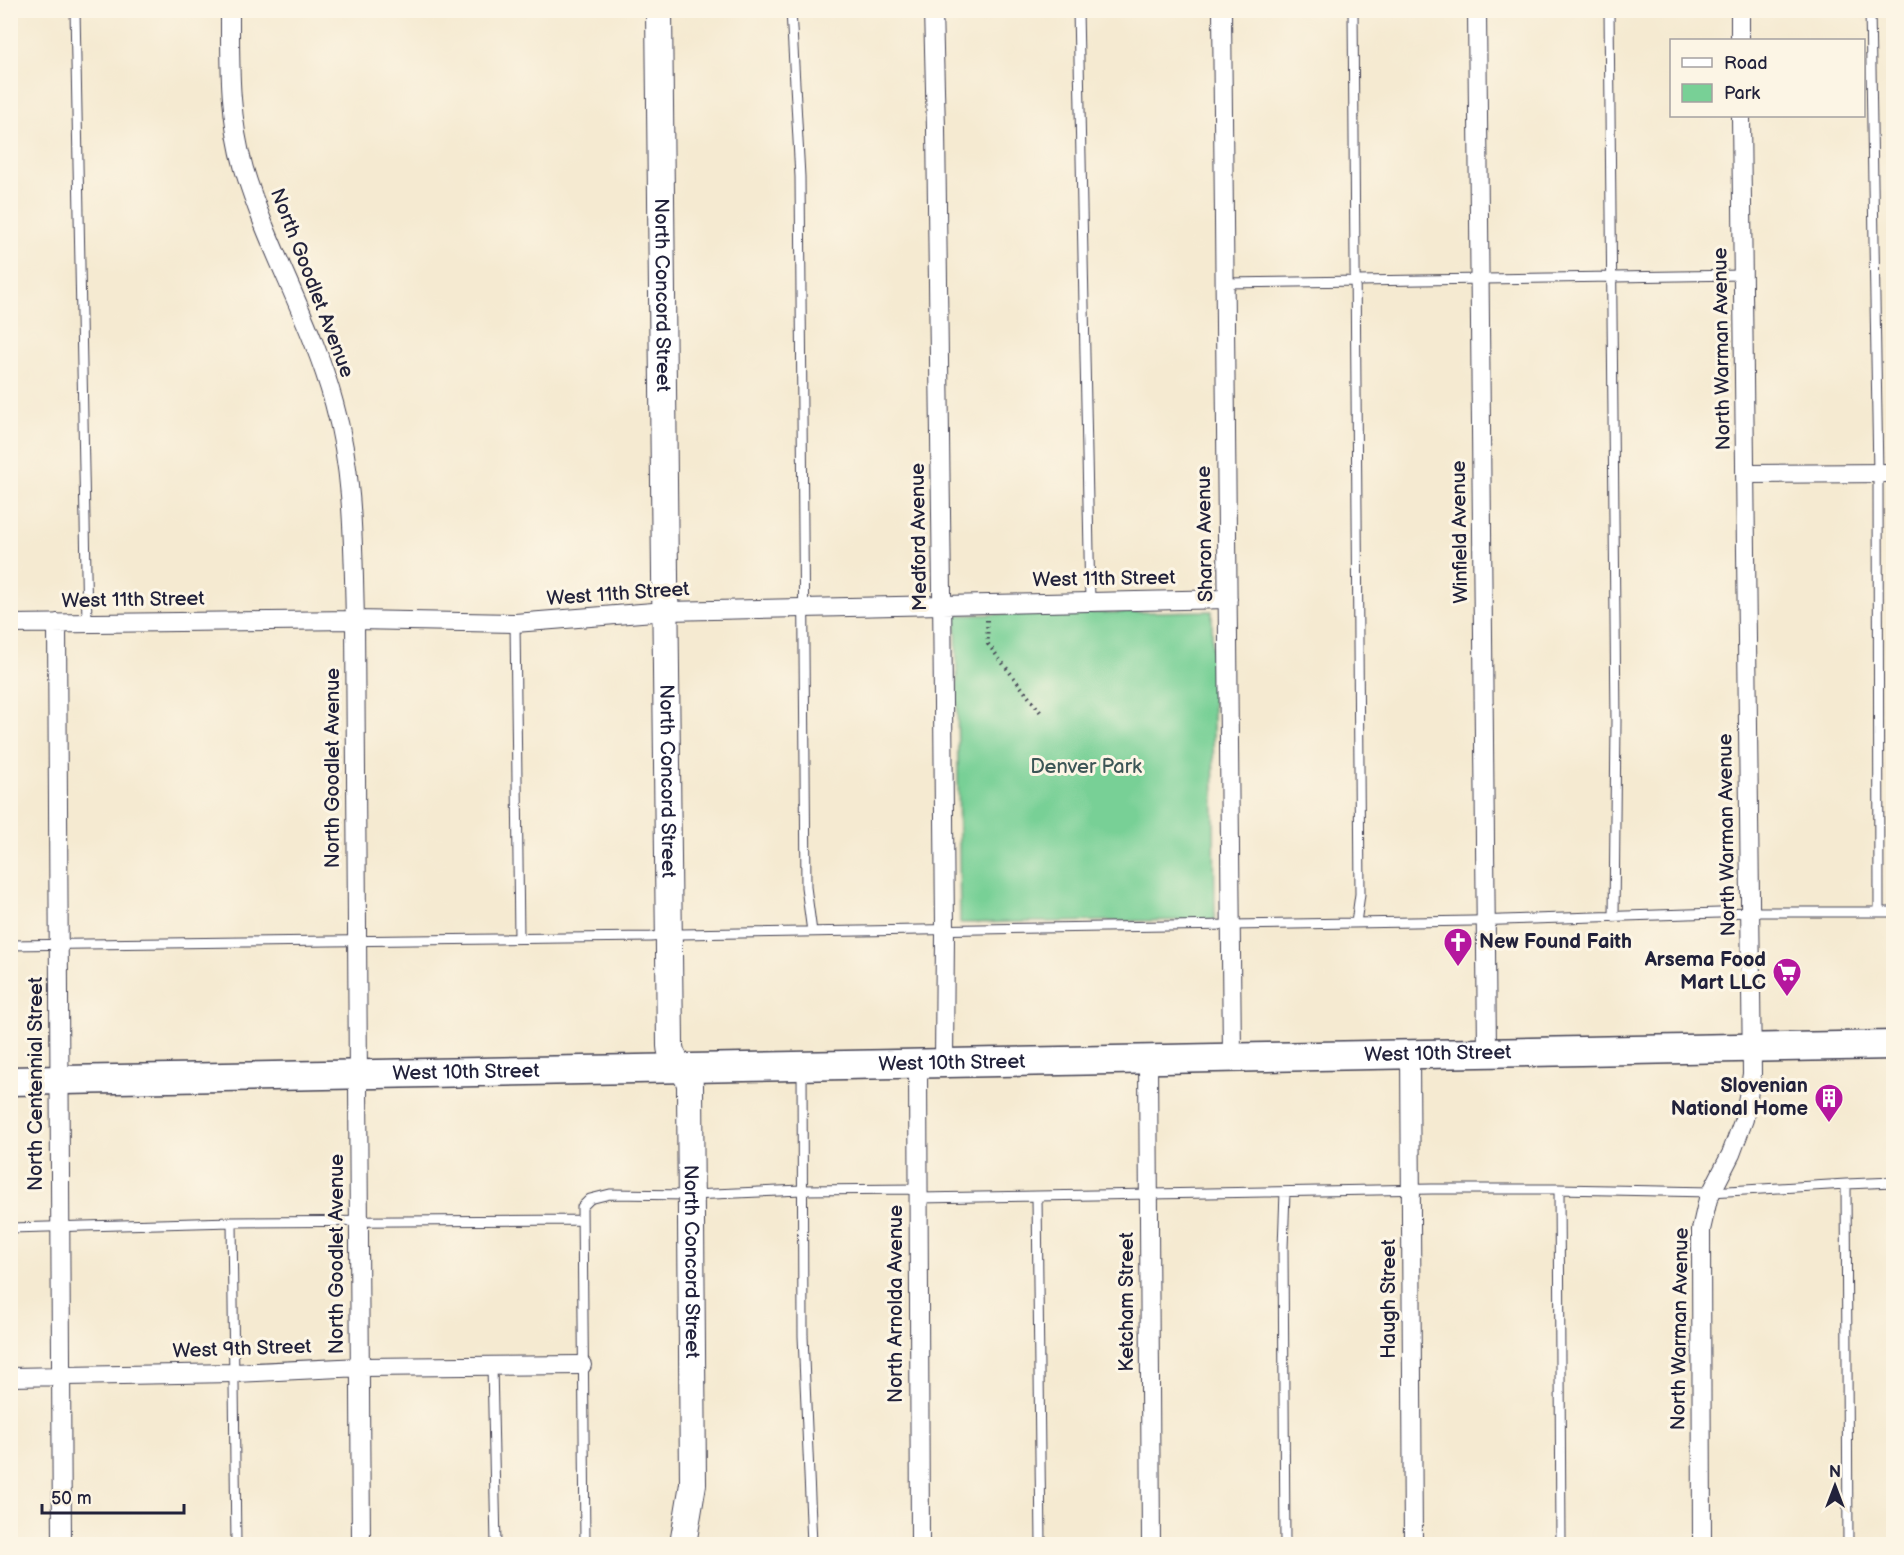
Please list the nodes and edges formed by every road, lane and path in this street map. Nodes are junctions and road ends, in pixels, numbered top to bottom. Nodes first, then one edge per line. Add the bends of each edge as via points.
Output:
1 (75, 10) edge
2 (230, 10) edge
3 (659, 10) edge
4 (791, 10) edge
5 (933, 10) edge
6 (1078, 10) edge
7 (1222, 10) edge
8 (1353, 10) edge
9 (1477, 10) edge
10 (1609, 10) edge
11 (1740, 10) edge
12 (1870, 10) edge
13 (1740, 39) edge
14 (1741, 117) edge
15 (1743, 275) junction
16 (1612, 277) junction
17 (1480, 279) junction
18 (1355, 282) junction
19 (1225, 283) junction
20 (1886, 473) edge
21 (1746, 474) junction
22 (1228, 599) junction
23 (1090, 602) junction
24 (987, 604) junction
25 (942, 605) junction
26 (803, 608) junction
27 (666, 611) junction
28 (355, 620) junction
29 (87, 622) junction
30 (57, 623) junction
31 (10, 624) edge
32 (515, 624) junction
33 (1042, 714) dead end
34 (1879, 911) junction
35 (1750, 912) junction
36 (1893, 912) edge
37 (1614, 917) junction
38 (1486, 921) junction
39 (1356, 923) junction
40 (1231, 925) junction
41 (945, 930) junction
42 (812, 932) junction
43 (669, 934) junction
44 (519, 938) junction
45 (357, 942) junction
46 (58, 944) junction
47 (10, 945) edge
48 (1893, 1045) edge
49 (1752, 1048) junction
50 (1487, 1053) junction
51 (1410, 1054) junction
52 (1232, 1058) junction
53 (1148, 1059) junction
54 (931, 1063) junction
55 (802, 1065) junction
56 (680, 1068) junction
57 (358, 1074) junction
58 (59, 1080) junction
59 (10, 1081) edge
60 (1893, 1182) edge
61 (1846, 1184) junction
62 (1558, 1189) junction
63 (802, 1190) junction
64 (1411, 1190) junction
65 (1285, 1192) junction
66 (1711, 1192) junction
67 (918, 1194) junction
68 (691, 1195) junction
69 (1149, 1196) junction
70 (1037, 1197) junction
71 (582, 1220) junction
72 (359, 1221) junction
73 (232, 1222) junction
74 (60, 1227) junction
75 (10, 1228) edge
76 (582, 1365) junction
77 (492, 1366) junction
78 (361, 1367) junction
79 (234, 1373) junction
80 (61, 1376) junction
81 (10, 1377) edge
82 (62, 1545) edge
83 (236, 1545) edge
84 (361, 1545) edge
85 (496, 1545) edge
86 (585, 1545) edge
87 (683, 1545) edge
88 (812, 1545) edge
89 (920, 1545) edge
90 (1041, 1545) edge
91 (1150, 1545) edge
92 (1285, 1545) edge
93 (1413, 1545) edge
94 (1561, 1545) edge
95 (1702, 1545) edge
96 (1848, 1545) edge

1 - 29 lane
2 - 28 street, North Goodlet Avenue via 233,110 245,170 323,368 342,436 352,504
3 - 27 main road, North Concord Street
4 - 26 lane via 800,177
5 - 25 street, Medford Avenue
6 - 23 lane
7 - 19 street, Sharon Avenue
8 - 18 lane
9 - 17 street, Winfield Avenue
10 - 16 lane
11 - 13 street
12 - 20 lane
14 - 15 street, North Warman Avenue
15 - 16 lane
15 - 21 street, North Warman Avenue
16 - 17 lane
16 - 37 lane
17 - 18 lane
17 - 38 street, Winfield Avenue
18 - 19 lane
18 - 39 lane via 1360,885
19 - 22 street, Sharon Avenue
20 - 21 street
20 - 34 lane
21 - 35 street, North Warman Avenue
22 - 23 street, West 11th Street
22 - 40 street, Sharon Avenue
23 - 24 street, West 11th Street
24 - 25 street, West 11th Street
24 - 33 path via 988,644
25 - 26 street, West 11th Street
25 - 41 street, Medford Avenue
26 - 27 street, West 11th Street
26 - 42 lane via 806,887
27 - 32 street, West 11th Street
27 - 43 main road, North Concord Street
28 - 29 street, West 11th Street
28 - 32 street, West 11th Street
28 - 45 street, North Goodlet Avenue
29 - 30 street, West 11th Street
30 - 31 street, West 11th Street
30 - 46 street, North Centennial Street
32 - 44 lane
34 - 35 lane
34 - 36 lane
35 - 37 lane
35 - 49 street, North Warman Avenue
37 - 38 lane
38 - 39 lane
38 - 50 street, Winfield Avenue
39 - 40 lane
40 - 41 lane
40 - 52 street, Sharon Avenue
41 - 42 lane
41 - 54 street, Medford Avenue
42 - 43 lane
43 - 44 lane
43 - 56 main road, North Concord Street via 670,1050
44 - 45 lane
45 - 46 lane
45 - 57 street, North Goodlet Avenue
46 - 47 lane
46 - 58 street, North Centennial Street
48 - 49 main road, West 10th Street
49 - 50 main road, West 10th Street
49 - 66 street, North Warman Avenue via 1744,1119
50 - 51 main road, West 10th Street
51 - 52 main road, West 10th Street
51 - 64 street, Haugh Street
52 - 53 main road, West 10th Street
53 - 54 main road, West 10th Street
53 - 69 street, Ketcham Street
54 - 55 main road, West 10th Street
54 - 67 street, North Arnolda Avenue
55 - 56 main road, West 10th Street
55 - 63 lane
56 - 57 main road, West 10th Street
56 - 68 main road, North Concord Street via 690,1085
57 - 58 main road, West 10th Street
57 - 72 street, North Goodlet Avenue
58 - 59 main road, West 10th Street
58 - 74 street, North Centennial Street
60 - 61 lane
61 - 66 lane
61 - 96 lane
62 - 64 lane
62 - 66 lane
62 - 94 lane
63 - 67 lane
63 - 68 lane
63 - 88 lane via 803,1336
64 - 65 lane
64 - 93 street, Haugh Street
65 - 69 lane
65 - 92 lane
66 - 95 street, North Warman Avenue via 1701,1239
67 - 70 lane
67 - 89 street, North Arnolda Avenue
68 - 71 lane via 610,1194 590,1199 582,1207
68 - 87 main road, North Concord Street via 693,1484
69 - 70 lane
69 - 91 street, Ketcham Street
70 - 90 lane
71 - 72 lane
71 - 76 lane
72 - 73 lane
72 - 78 street, North Goodlet Avenue
73 - 74 lane
73 - 79 lane
74 - 75 lane
74 - 80 street, North Centennial Street
76 - 77 street, West 9th Street
76 - 86 lane
77 - 78 street, West 9th Street
77 - 85 lane
78 - 79 street, West 9th Street
78 - 84 street, North Goodlet Avenue
79 - 80 street, West 9th Street
79 - 83 lane
80 - 81 street, West 9th Street
80 - 82 street, North Centennial Street

